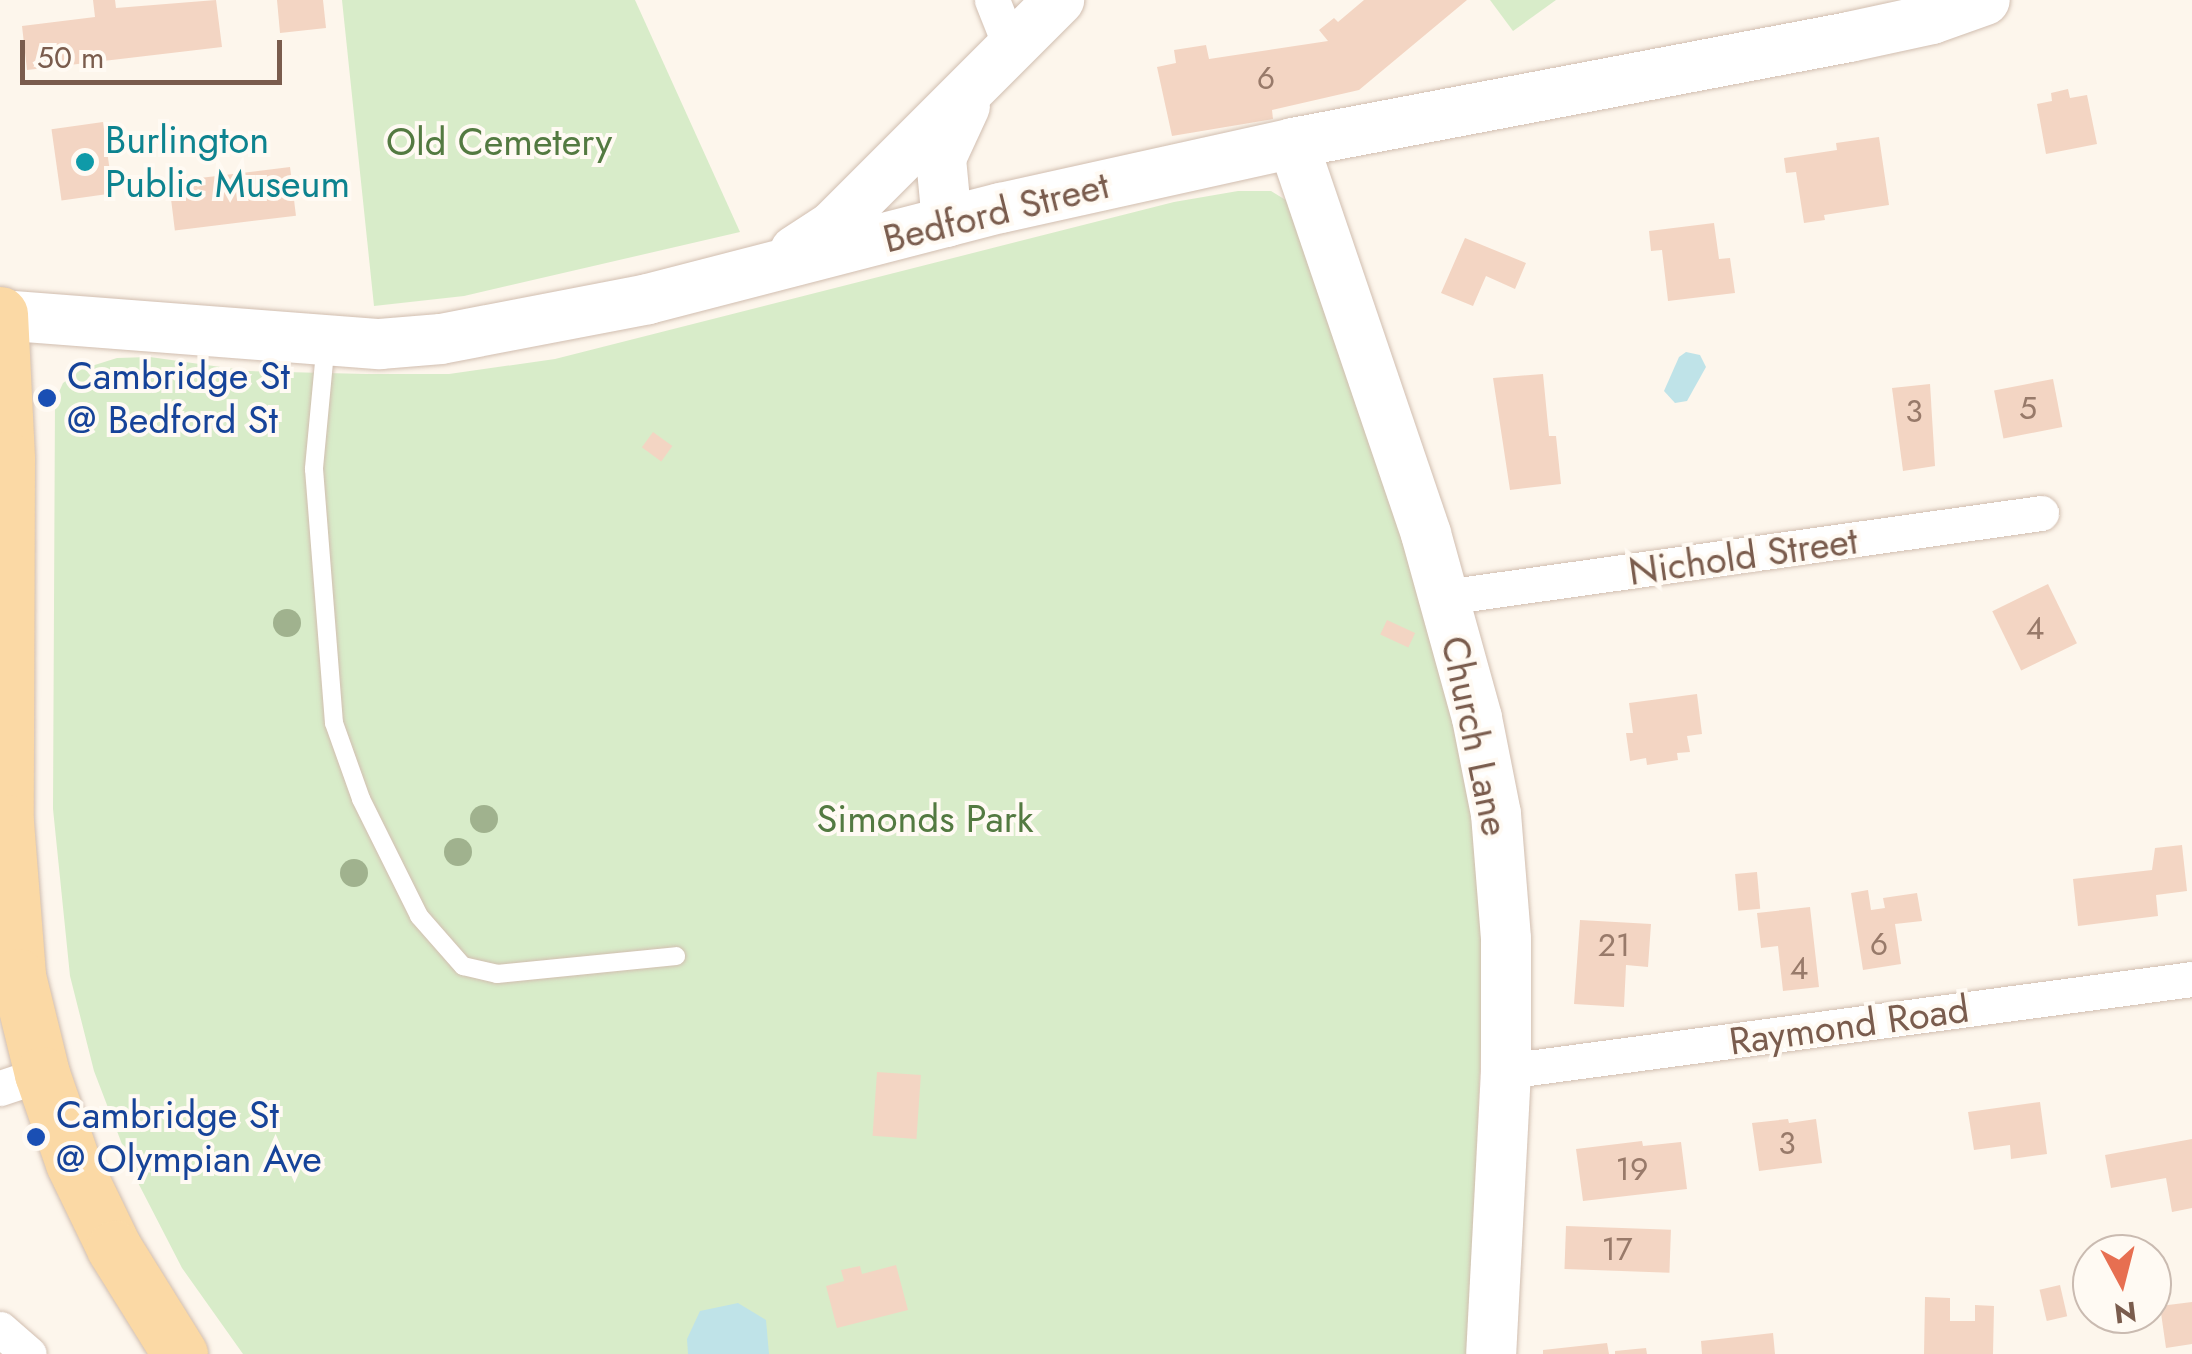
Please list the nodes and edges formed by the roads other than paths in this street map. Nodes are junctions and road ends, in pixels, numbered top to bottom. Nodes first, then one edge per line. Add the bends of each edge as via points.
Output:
1 (992, 0) edge
2 (1059, 0) edge
3 (1986, 0) edge
4 (996, 64) junction
5 (1292, 142) junction
6 (947, 222) junction
7 (770, 268) junction
8 (0, 315) edge
9 (326, 341) junction
10 (2041, 514) dead end
11 (1445, 597) junction
12 (676, 956) dead end
13 (2192, 980) edge
14 (1506, 1071) junction
15 (21, 1081) edge
16 (0, 1330) edge
17 (29, 1354) edge
18 (180, 1354) edge
19 (1492, 1354) edge

1 - 4 street
2 - 4 main road
3 - 5 main road, Bedford Street via 1849,37
4 - 6 main road via 941,158
4 - 7 main road via 833,226
5 - 6 main road, Bedford Street
5 - 11 main road, Church Lane
6 - 7 main road, Bedford Street
7 - 9 main road, Bedford Street via 440,339
8 - 9 main road, Bedford Street
8 - 15 main road via 6,822 24,1006
9 - 12 lane via 314,469 334,723 361,798 419,916 462,966 497,974
10 - 11 street, Nichold Street
11 - 14 main road, Church Lane via 1496,814 1506,939
13 - 14 street, Raymond Road
14 - 19 main road, Church Lane
15 - 18 main road
16 - 17 street

